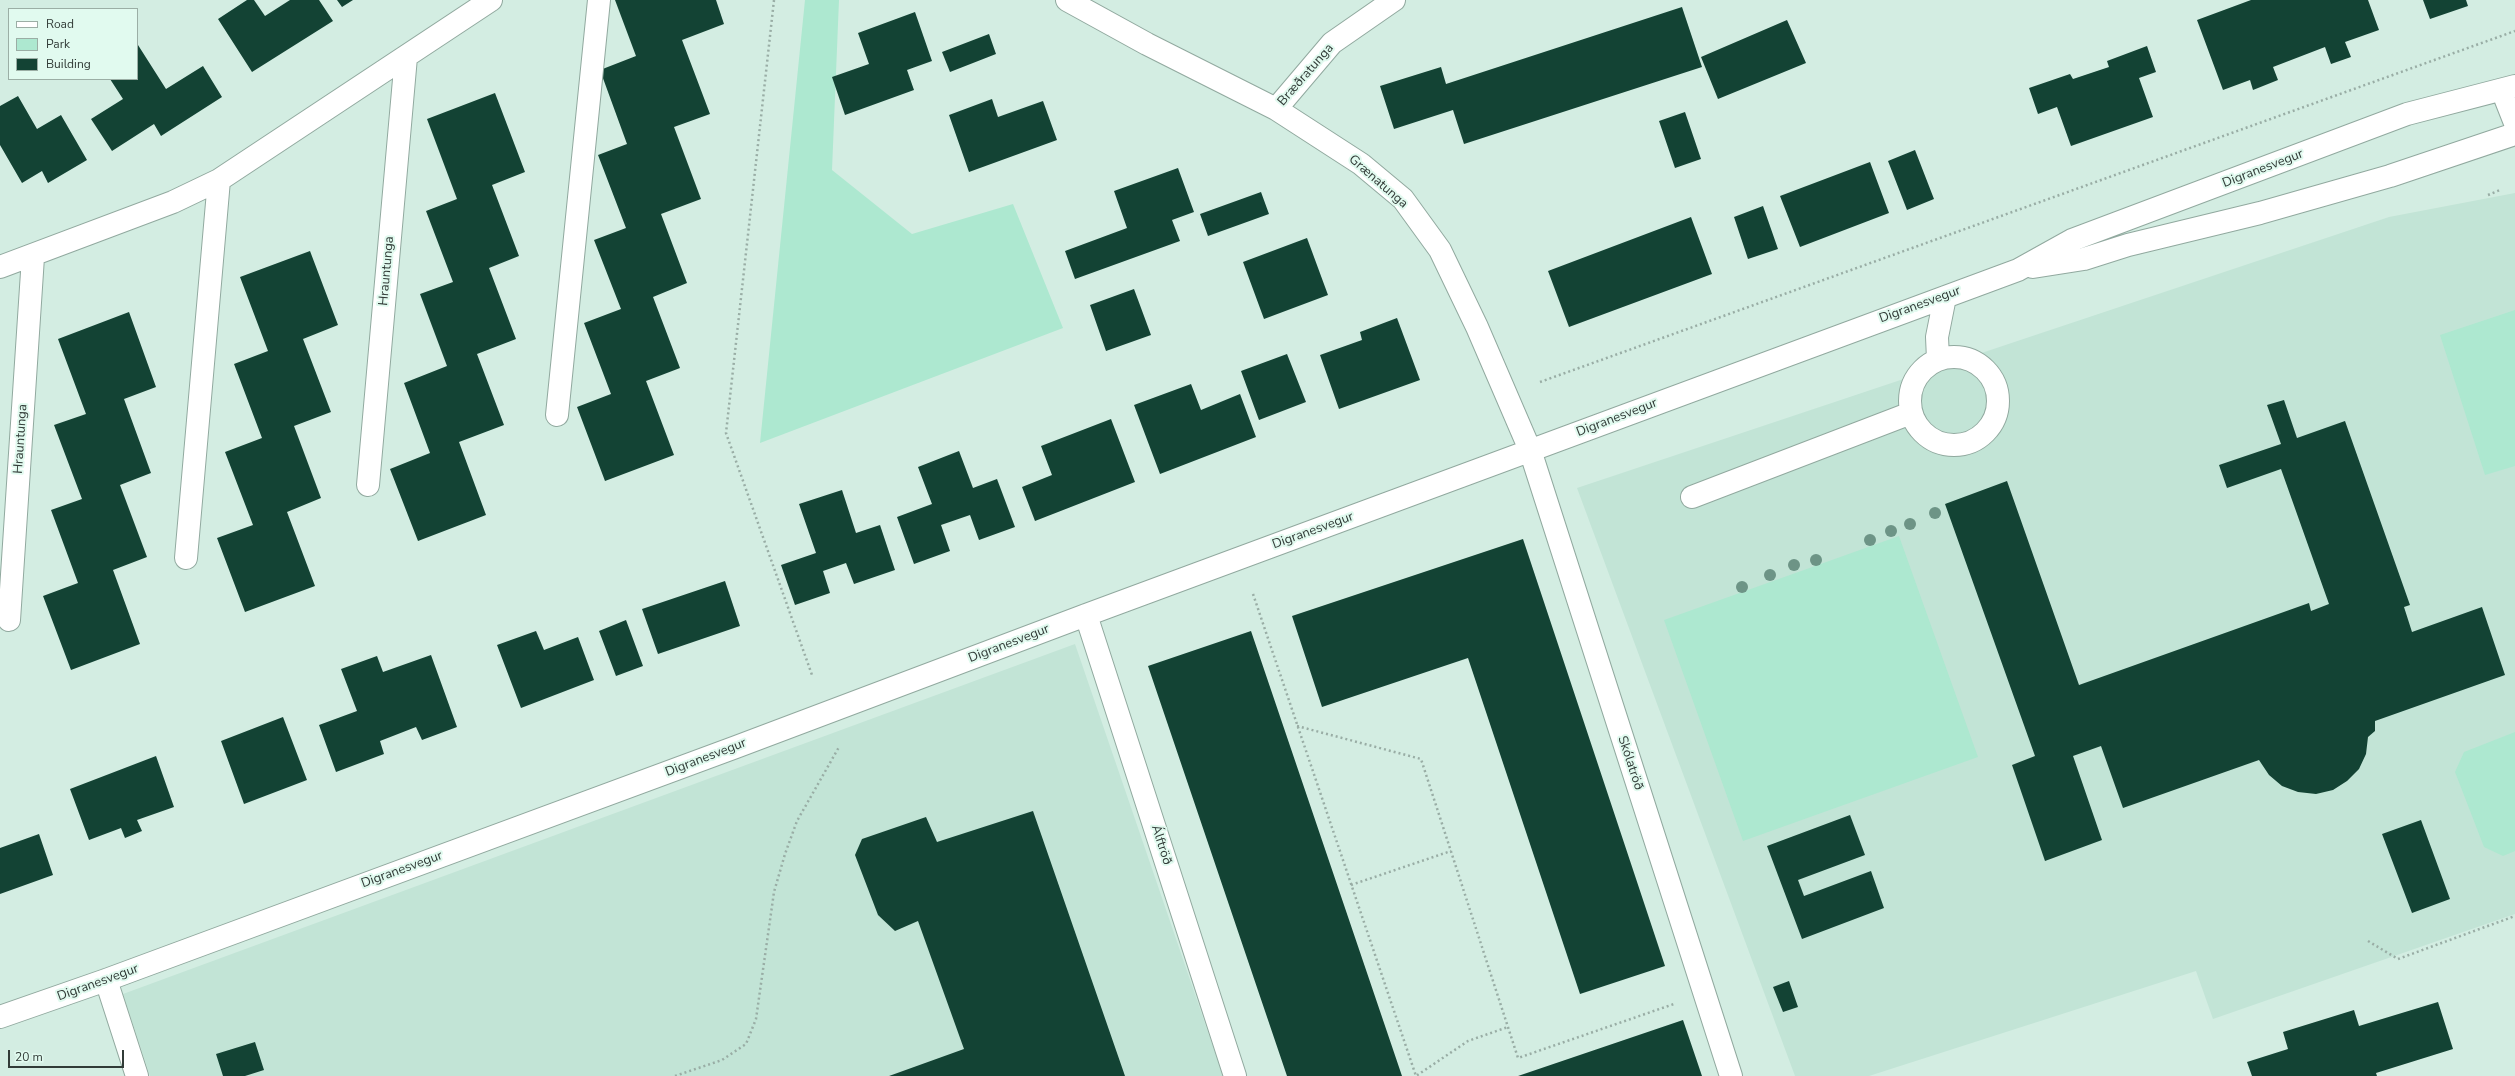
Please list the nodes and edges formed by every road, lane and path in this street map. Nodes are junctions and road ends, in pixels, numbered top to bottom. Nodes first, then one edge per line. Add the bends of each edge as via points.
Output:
1 (491, 0) edge
2 (599, 0) edge
3 (774, 0) edge
4 (1067, 0) edge
5 (1394, 0) edge
6 (2515, 31) edge
7 (406, 57) junction
8 (2509, 88) edge
9 (1276, 109) junction
10 (2515, 123) edge
11 (2515, 134) edge
12 (219, 180) junction
13 (2500, 190) dead end
14 (2488, 195) dead end
15 (33, 256) junction
16 (0, 267) edge
17 (2018, 270) junction
18 (1944, 297) junction
19 (1938, 359) junction
20 (1540, 382) dead end
21 (1911, 413) junction
22 (557, 415) dead end
23 (1530, 450) junction
24 (368, 484) dead end
25 (1692, 497) dead end
26 (186, 558) dead end
27 (1252, 594) dead end
28 (1086, 615) junction
29 (9, 620) dead end
30 (812, 675) dead end
31 (1297, 726) junction
32 (839, 747) dead end
33 (1451, 851) junction
34 (1351, 885) junction
35 (2515, 916) edge
36 (2368, 941) dead end
37 (106, 980) junction
38 (1705, 994) junction
39 (0, 1017) edge
40 (1508, 1027) junction
41 (137, 1076) edge
42 (675, 1076) edge
43 (1235, 1076) edge
44 (1731, 1076) edge

1 - 7 street
2 - 22 street
3 - 30 path via 726,433
4 - 9 street, Grænatunga via 1147,44
5 - 9 street, Bræðratunga via 1332,43
6 - 20 path
7 - 12 street
7 - 24 street, Hrauntunga
8 - 10 street
8 - 17 street, Digranesvegur via 2406,114 2072,240
9 - 23 street, Grænatunga via 1361,164 1402,200 1417,218 1440,250 1478,327
11 - 17 street, Digranesvegur via 2390,176 2260,213 2128,245 2084,260
12 - 15 street via 173,202
12 - 26 street
13 - 14 path
15 - 16 street
15 - 29 street, Hrauntunga
17 - 18 street, Digranesvegur
18 - 19 street via 1937,338
18 - 23 street, Digranesvegur
19 - 21 street via 1917,375 1911,386
19 - 21 street via 1953,356 1968,358 1987,371 1998,391 1998,407 1994,421 1985,433 1972,442 1957,446 1942,444 1928,437 1917,426
21 - 25 street
23 - 28 street, Digranesvegur
23 - 38 street, Skólatröð
27 - 31 path
28 - 37 street, Digranesvegur
28 - 43 street, Álftröð
31 - 33 path via 1421,759
31 - 34 path
32 - 42 path via 797,821 785,854 774,892 756,1019 746,1044 722,1060
33 - 34 path
33 - 40 path
34 - 40 path via 1416,1076 1468,1041
35 - 36 path via 2398,959
37 - 39 street, Digranesvegur
37 - 41 street
38 - 40 path via 1518,1058
38 - 44 street, Skólatröð

